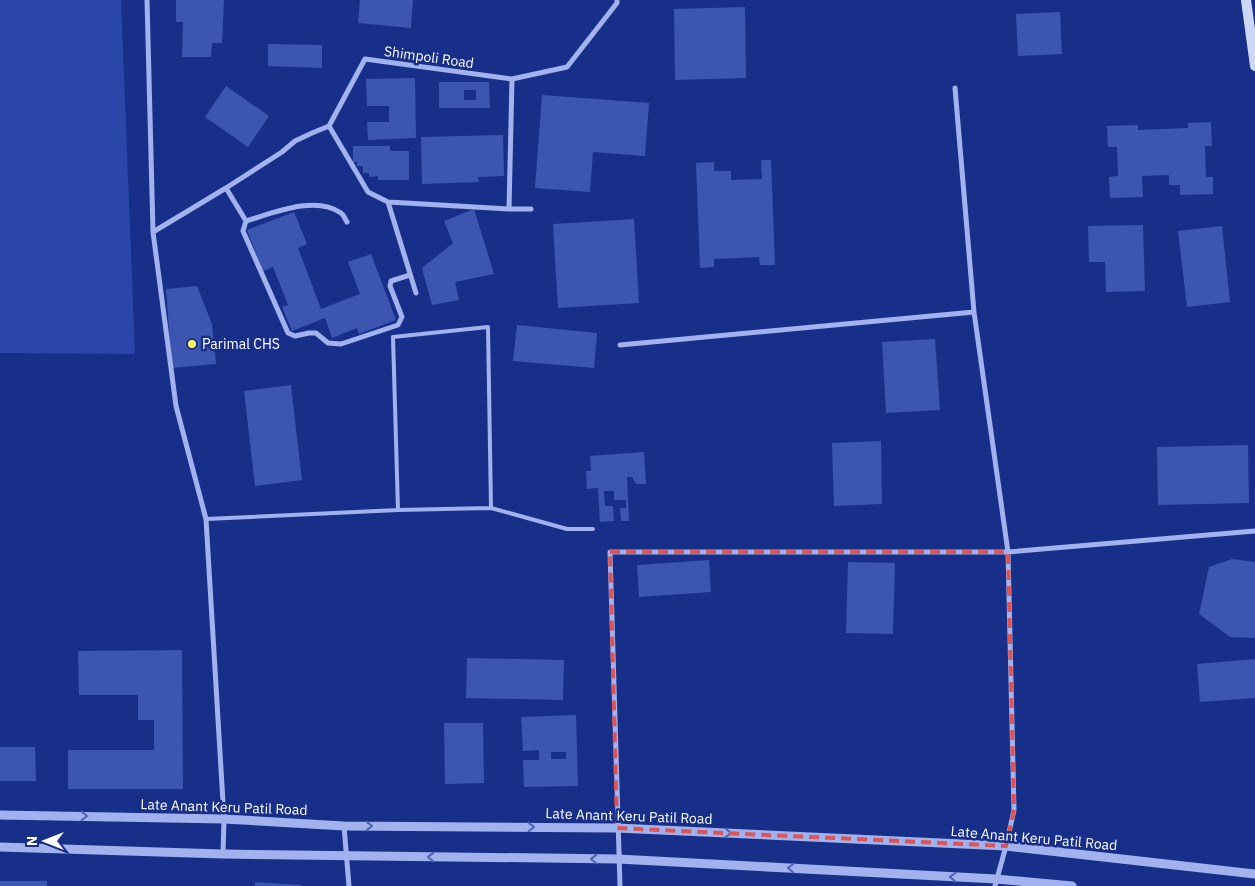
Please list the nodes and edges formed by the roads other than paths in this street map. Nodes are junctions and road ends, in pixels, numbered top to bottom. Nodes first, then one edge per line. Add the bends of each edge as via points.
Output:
1 (147, 0) edge
2 (617, 0) edge
3 (1246, 0) edge
4 (1255, 66) edge
5 (512, 79) junction
6 (955, 88) dead end
7 (329, 126) junction
8 (226, 188) junction
9 (388, 202) junction
10 (509, 209) junction
11 (531, 209) dead end
12 (246, 221) junction
13 (347, 222) dead end
14 (153, 232) junction
15 (410, 275) junction
16 (416, 293) dead end
17 (974, 312) junction
18 (620, 344) dead end
19 (491, 508) junction
20 (398, 510) junction
21 (206, 519) junction
22 (592, 529) dead end
23 (1255, 531) edge
24 (1008, 552) junction
25 (0, 815) edge
26 (224, 819) junction
27 (344, 826) junction
28 (617, 828) junction
29 (1006, 846) junction
30 (0, 847) edge
31 (223, 854) junction
32 (346, 855) junction
33 (618, 859) junction
34 (1255, 874) edge
35 (996, 882) edge
36 (348, 886) edge
37 (620, 886) edge
38 (1072, 886) edge

1 - 14 street
2 - 5 street, Shimpoli Road via 567,67
3 - 4 main road
5 - 7 street, Shimpoli Road via 365,59
5 - 10 street
6 - 17 street
7 - 8 street via 295,141
7 - 9 street via 368,192
8 - 12 street
8 - 14 street
9 - 10 street
9 - 15 street
10 - 11 street
12 - 13 street via 310,205 328,206 342,214
12 - 15 street via 243,231 288,333 295,336 316,333 328,343 341,344 398,325 402,317 391,281
14 - 21 street via 176,406
15 - 16 street
17 - 18 street
17 - 24 street
19 - 20 lane
19 - 20 lane via 488,327 393,337
19 - 22 lane via 567,529
20 - 21 lane
21 - 26 street
23 - 24 street
24 - 28 street via 610,552
24 - 29 street via 1014,810
25 -> 26 street, Late Anant Keru Patil Road
26 - 27 street, Late Anant Keru Patil Road
26 - 31 street
27 -> 28 street, Late Anant Keru Patil Road
27 - 32 street
28 -> 29 street, Late Anant Keru Patil Road
28 - 33 street
29 - 34 street, Late Anant Keru Patil Road
29 - 35 street
30 - 31 street
31 - 32 street
33 -> 32 street
32 - 36 street
35 -> 33 street
33 - 37 street
35 - 38 street

